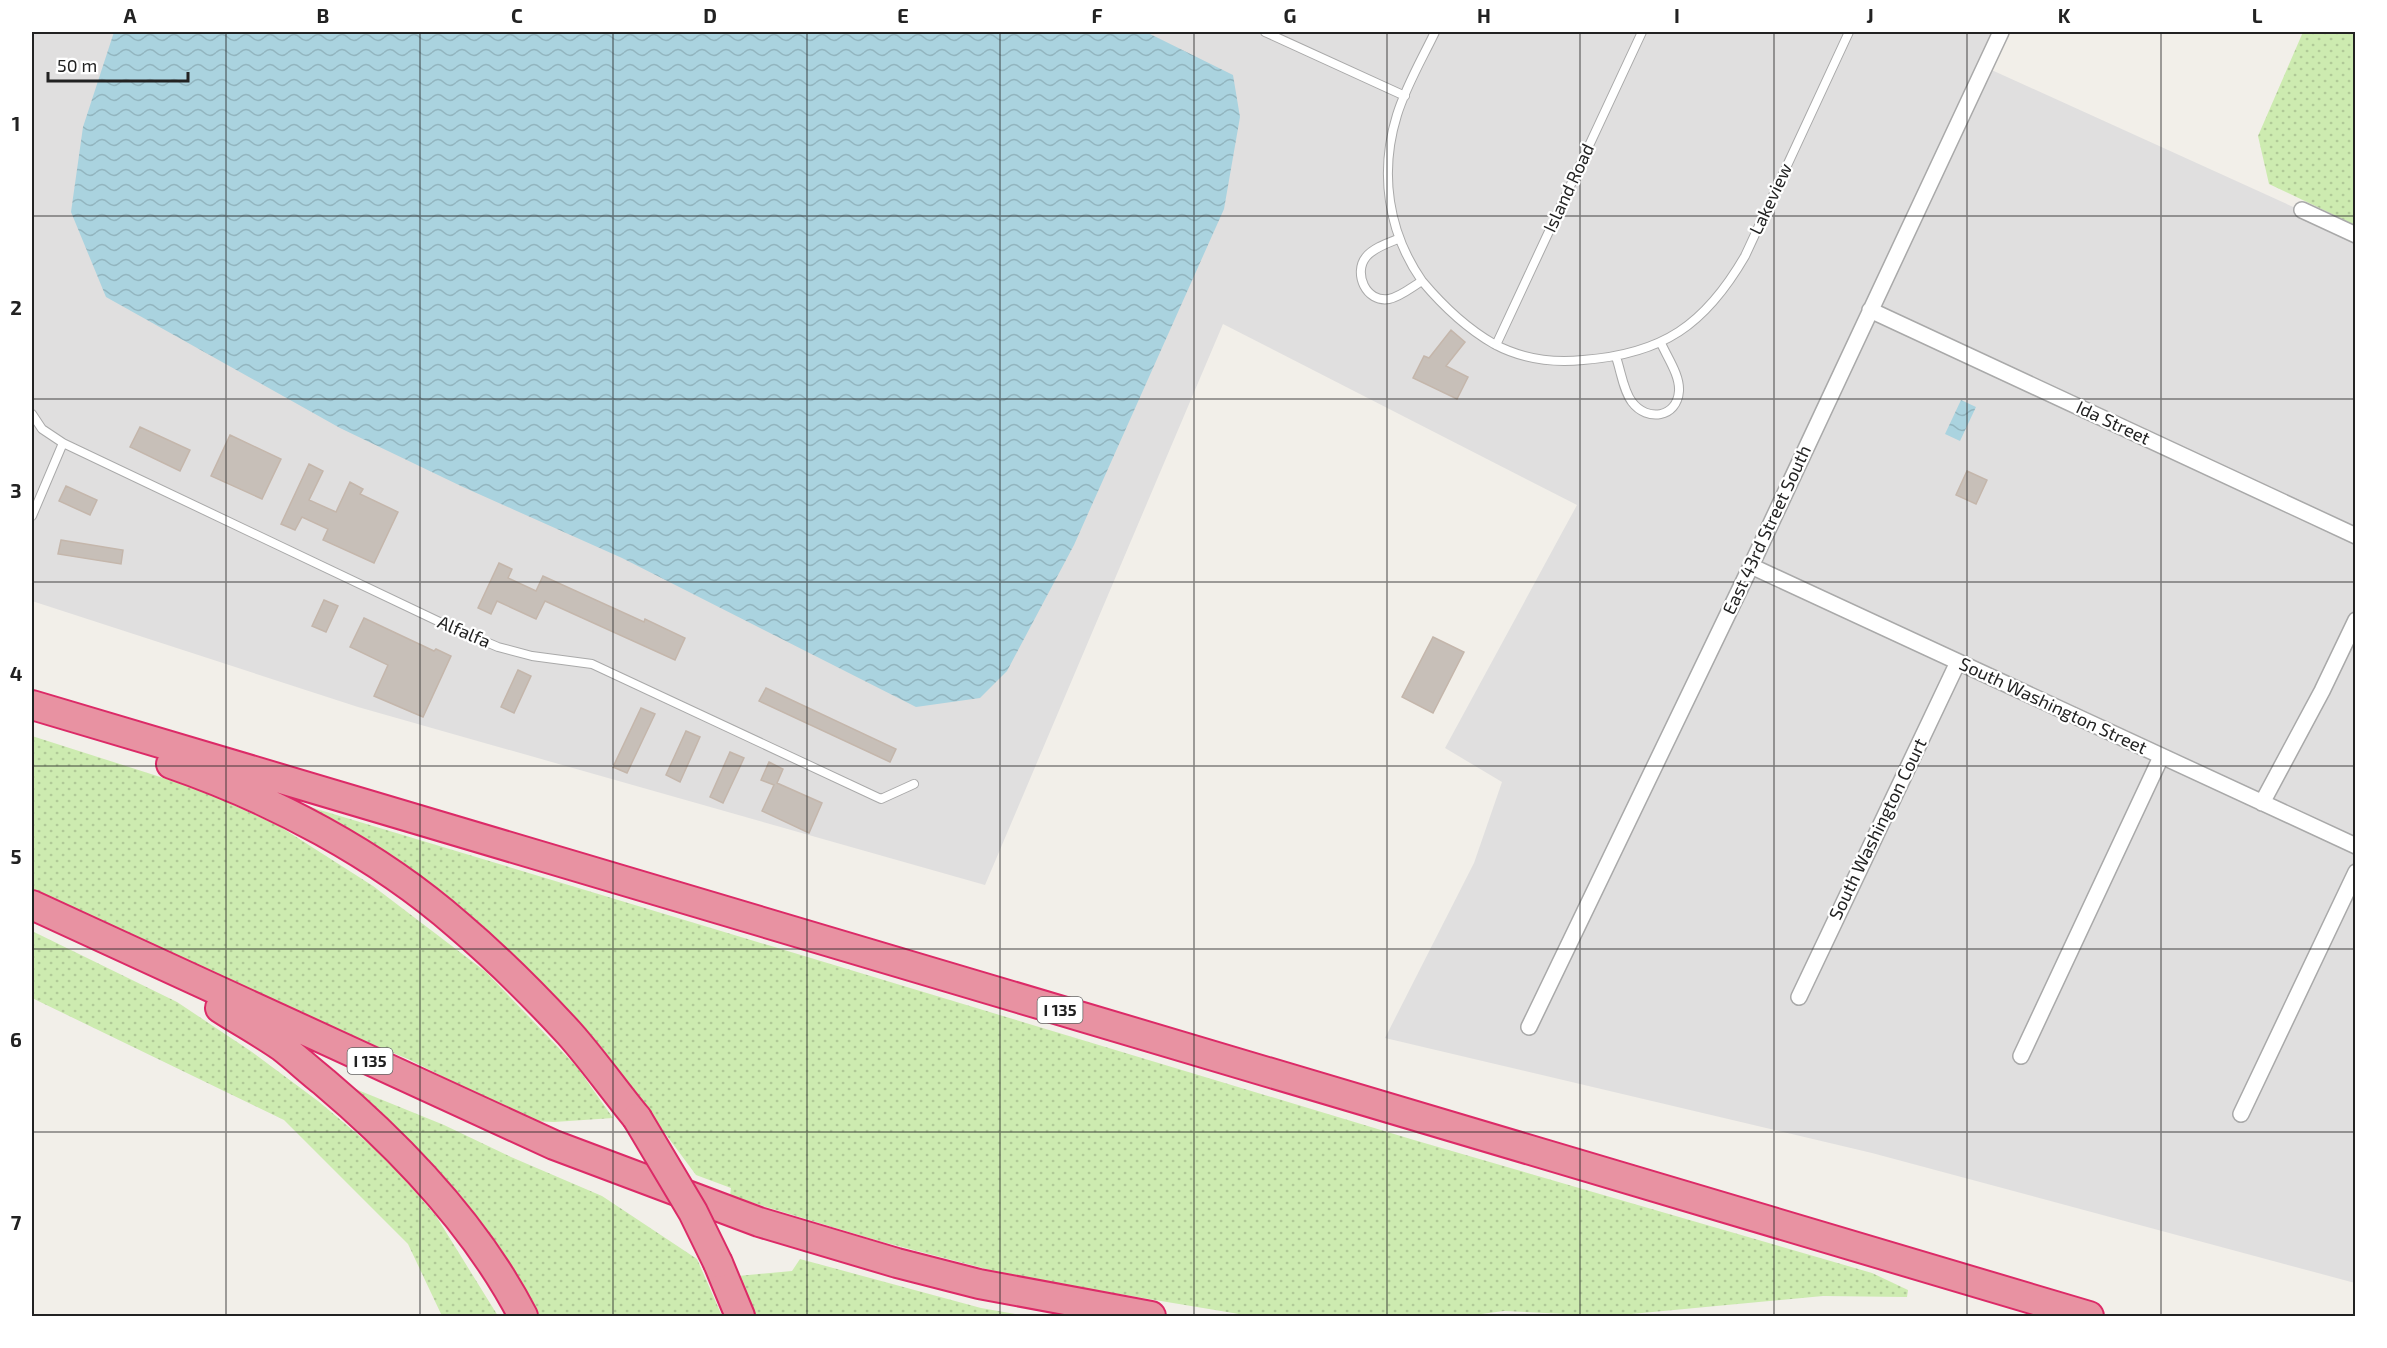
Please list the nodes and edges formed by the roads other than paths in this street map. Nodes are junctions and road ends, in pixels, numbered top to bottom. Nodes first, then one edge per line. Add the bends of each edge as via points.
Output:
1 (1265, 32) edge
2 (1435, 32) edge
3 (1642, 32) edge
4 (1849, 32) edge
5 (2001, 32) edge
6 (1405, 96) junction
7 (2302, 210) dead end
8 (2355, 236) edge
9 (1398, 239) junction
10 (1422, 281) junction
11 (1870, 310) junction
12 (1661, 342) junction
13 (1496, 345) junction
14 (1616, 357) junction
15 (32, 414) edge
16 (63, 443) junction
17 (32, 516) edge
18 (2355, 536) edge
19 (1751, 566) junction
20 (2355, 620) edge
21 (1958, 662) junction
22 (32, 705) edge
23 (32, 717) edge
24 (2161, 757) junction
25 (914, 784) dead end
26 (2262, 804) junction
27 (2355, 846) edge
28 (2355, 872) edge
29 (32, 905) edge
30 (108, 940) junction
31 (1799, 996) dead end
32 (1529, 1027) dead end
33 (2021, 1056) dead end
34 (2241, 1114) dead end
35 (523, 1317) edge
36 (740, 1317) edge
37 (1151, 1317) edge
38 (2089, 1317) edge

1 - 6 lane
2 - 6 lane, Lakeview
3 - 13 lane, Island Road
4 - 12 lane, Lakeview via 1731,280 1694,321
5 - 11 street, East 43rd Street South
6 - 9 lane, Lakeview via 1397,115 1387,168 1389,205
7 - 8 street
9 - 10 lane, Lakeview
9 - 10 lane via 1366,256 1360,275 1362,285 1380,299 1388,299
10 - 13 lane, Lakeview via 1464,324
11 - 18 street, Ida Street
11 - 19 street, East 43rd Street South
12 - 14 lane, Lakeview
12 - 14 lane via 1679,390 1671,410 1659,416 1648,415 1630,400
13 - 14 lane, Lakeview via 1530,358 1563,362
15 - 16 lane, Alfalfa via 42,429
16 - 17 lane
16 - 25 lane, Alfalfa via 498,647 592,664 881,799
19 - 21 street, South Washington Street
19 - 32 street, East 43rd Street South
20 - 26 street
21 - 24 street, South Washington Street
21 - 31 street, South Washington Court
22 - 38 highway, I 135
23 - 36 highway, bridge via 198,774 330,835 457,924 570,1034 637,1118 693,1212
24 - 26 street, South Washington Street
24 - 33 street
26 - 27 street, South Washington Street
28 - 34 street
29 - 30 highway, I 135
30 - 35 highway via 282,1047 357,1110 412,1164 465,1226
30 - 37 highway, I 135 via 554,1145 738,1215 969,1281

